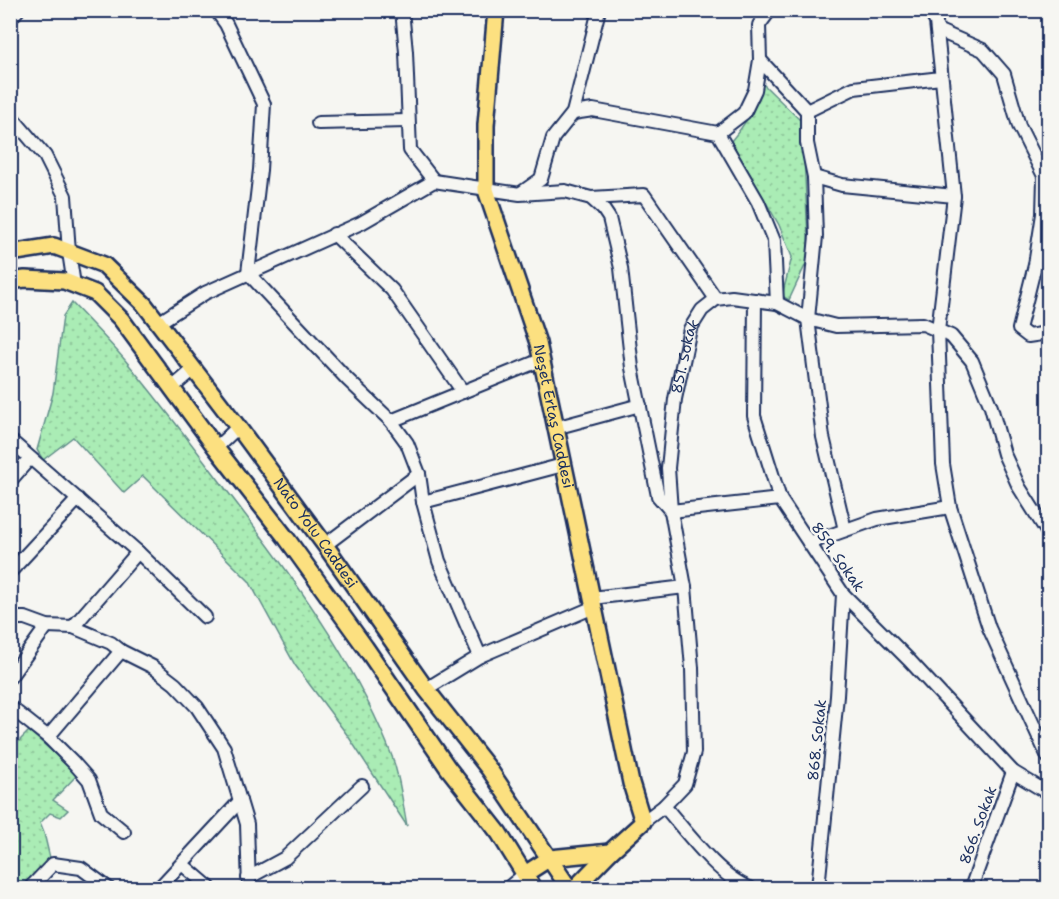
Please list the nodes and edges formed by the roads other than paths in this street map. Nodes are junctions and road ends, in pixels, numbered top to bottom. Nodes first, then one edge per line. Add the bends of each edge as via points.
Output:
1 (18, 10) edge
2 (216, 10) edge
3 (402, 10) edge
4 (496, 10) edge
5 (599, 10) edge
6 (770, 10) edge
7 (929, 10) edge
8 (10, 19) edge
9 (937, 30) junction
10 (760, 60) junction
11 (941, 78) junction
12 (807, 111) junction
13 (573, 113) junction
14 (10, 115) edge
15 (408, 121) junction
16 (318, 123) dead end
17 (718, 133) junction
18 (813, 177) junction
19 (434, 181) junction
20 (1046, 181) edge
21 (486, 190) junction
22 (520, 194) junction
23 (954, 196) junction
24 (591, 198) junction
25 (334, 234) junction
26 (69, 252) junction
27 (10, 253) edge
28 (248, 273) junction
29 (10, 281) edge
30 (74, 285) junction
31 (716, 300) junction
32 (755, 300) junction
33 (777, 303) junction
34 (808, 319) junction
35 (158, 323) junction
36 (938, 330) junction
37 (1048, 333) edge
38 (541, 360) junction
39 (194, 369) junction
40 (172, 388) junction
41 (463, 392) junction
42 (640, 405) junction
43 (391, 422) junction
44 (238, 427) junction
45 (555, 428) junction
46 (10, 440) edge
47 (216, 448) junction
48 (30, 458) junction
49 (563, 465) junction
50 (419, 474) junction
51 (10, 481) edge
52 (78, 499) junction
53 (780, 499) junction
54 (423, 502) junction
55 (950, 507) junction
56 (671, 511) junction
57 (845, 530) junction
58 (1048, 533) edge
59 (809, 543) junction
60 (325, 545) junction
61 (138, 552) junction
62 (15, 558) edge
63 (10, 572) edge
64 (685, 588) junction
65 (843, 594) junction
66 (593, 603) junction
67 (205, 617) dead end
68 (10, 618) edge
69 (47, 626) junction
70 (73, 627) junction
71 (121, 651) junction
72 (480, 656) junction
73 (10, 677) edge
74 (426, 689) junction
75 (10, 707) edge
76 (48, 737) junction
77 (1048, 757) edge
78 (1013, 772) junction
79 (362, 786) dead end
80 (1048, 793) edge
81 (240, 801) junction
82 (664, 806) junction
83 (644, 822) junction
84 (124, 832) dead end
85 (610, 852) junction
86 (550, 858) junction
87 (182, 864) junction
88 (525, 874) junction
89 (249, 883) edge
90 (30, 888) edge
91 (108, 888) edge
92 (159, 888) edge
93 (210, 888) edge
94 (508, 888) edge
95 (533, 888) edge
96 (569, 888) edge
97 (575, 888) edge
98 (750, 888) edge
99 (818, 888) edge
100 (971, 888) edge

1 - 8 street
2 - 28 street via 264,104
3 - 15 street
4 - 21 main road, Neşet Ertaş Caddesi via 486,124
5 - 13 street
6 - 10 street via 759,25
7 - 9 street
9 - 11 street
9 - 20 street via 983,50 1004,74 1019,126
10 - 12 street
10 - 17 street via 755,90 744,113
11 - 12 street via 854,88
11 - 23 street
12 - 18 street
13 - 17 street via 593,110
13 - 22 street via 553,138 541,179
14 - 26 street via 45,156 65,196
15 - 16 street
15 - 19 street via 410,150
17 - 33 street via 758,202 774,241
18 - 23 street via 842,185
18 - 34 street via 816,236
19 - 21 street
19 - 25 street
20 - 37 street via 1035,265 1020,329 1029,339
21 - 22 street
21 - 38 main road, Neşet Ertaş Caddesi
22 - 24 street via 565,191
23 - 36 street
24 - 31 street via 644,195
24 - 42 street via 609,218 621,268
25 - 28 street
25 - 41 street via 392,291
26 - 27 main road, Nato Yolu Caddesi via 54,246
26 - 30 street
26 - 35 main road, Nato Yolu Caddesi via 104,265
28 - 35 street via 205,293
28 - 43 street
29 - 30 main road
30 - 40 main road via 95,293 122,319
31 - 32 street
31 - 56 street, 851. Sokak via 702,310 690,329 668,468
32 - 33 street
32 - 53 street, 859. Sokak via 754,416
33 - 34 street
34 - 36 street via 836,326 923,324
34 - 57 street via 823,437
35 - 39 main road, Nato Yolu Caddesi
36 - 55 street via 943,464
36 - 58 street via 951,336 972,362 991,407 1004,454
38 - 41 street
38 - 45 main road, Neşet Ertaş Caddesi
39 - 40 street
39 - 44 main road, Nato Yolu Caddesi
40 - 47 main road
41 - 43 street
42 - 45 street
42 - 56 street via 658,496
43 - 50 street via 407,443
44 - 47 street
44 - 60 main road, Nato Yolu Caddesi
45 - 49 main road, Neşet Ertaş Caddesi
46 - 48 street
47 - 88 main road via 287,539
48 - 51 street
48 - 52 street
49 - 54 street
49 - 66 main road, Neşet Ertaş Caddesi
50 - 54 street
50 - 60 street
52 - 61 street
52 - 62 street
53 - 56 street
53 - 59 street, 859. Sokak
54 - 72 street via 439,561
55 - 57 street via 877,519
55 - 77 street via 989,628
56 - 64 street, 851. Sokak
57 - 59 street
59 - 65 street, 859. Sokak
60 - 74 main road, Nato Yolu Caddesi
61 - 67 street
61 - 70 street
62 - 63 street
64 - 66 street
64 - 82 street, 851. Sokak via 694,752 685,784
65 - 78 street, 859. Sokak
65 - 99 street, 868. Sokak
66 - 72 street
66 - 83 main road, Neşet Ertaş Caddesi via 631,783
68 - 69 street via 25,618
69 - 70 street
69 - 73 street
70 - 71 street
71 - 76 street
71 - 81 street via 153,667 197,707 224,748
72 - 74 street
74 - 86 main road, Nato Yolu Caddesi via 489,769
75 - 76 street
76 - 84 street via 89,780 101,813
78 - 80 street, 859. Sokak
78 - 100 street, 866. Sokak
79 - 89 street via 285,858
81 - 87 street
81 - 89 street via 247,824
82 - 83 street, 851. Sokak
82 - 98 street via 709,856 739,884
83 - 85 main road, 851. Sokak
85 - 86 main road
85 - 97 main road, 851. Sokak
86 - 88 main road
86 - 96 main road, Nato Yolu Caddesi
87 - 92 street
87 - 93 street
88 - 94 street
88 - 95 main road
90 - 91 street via 53,864 81,868

